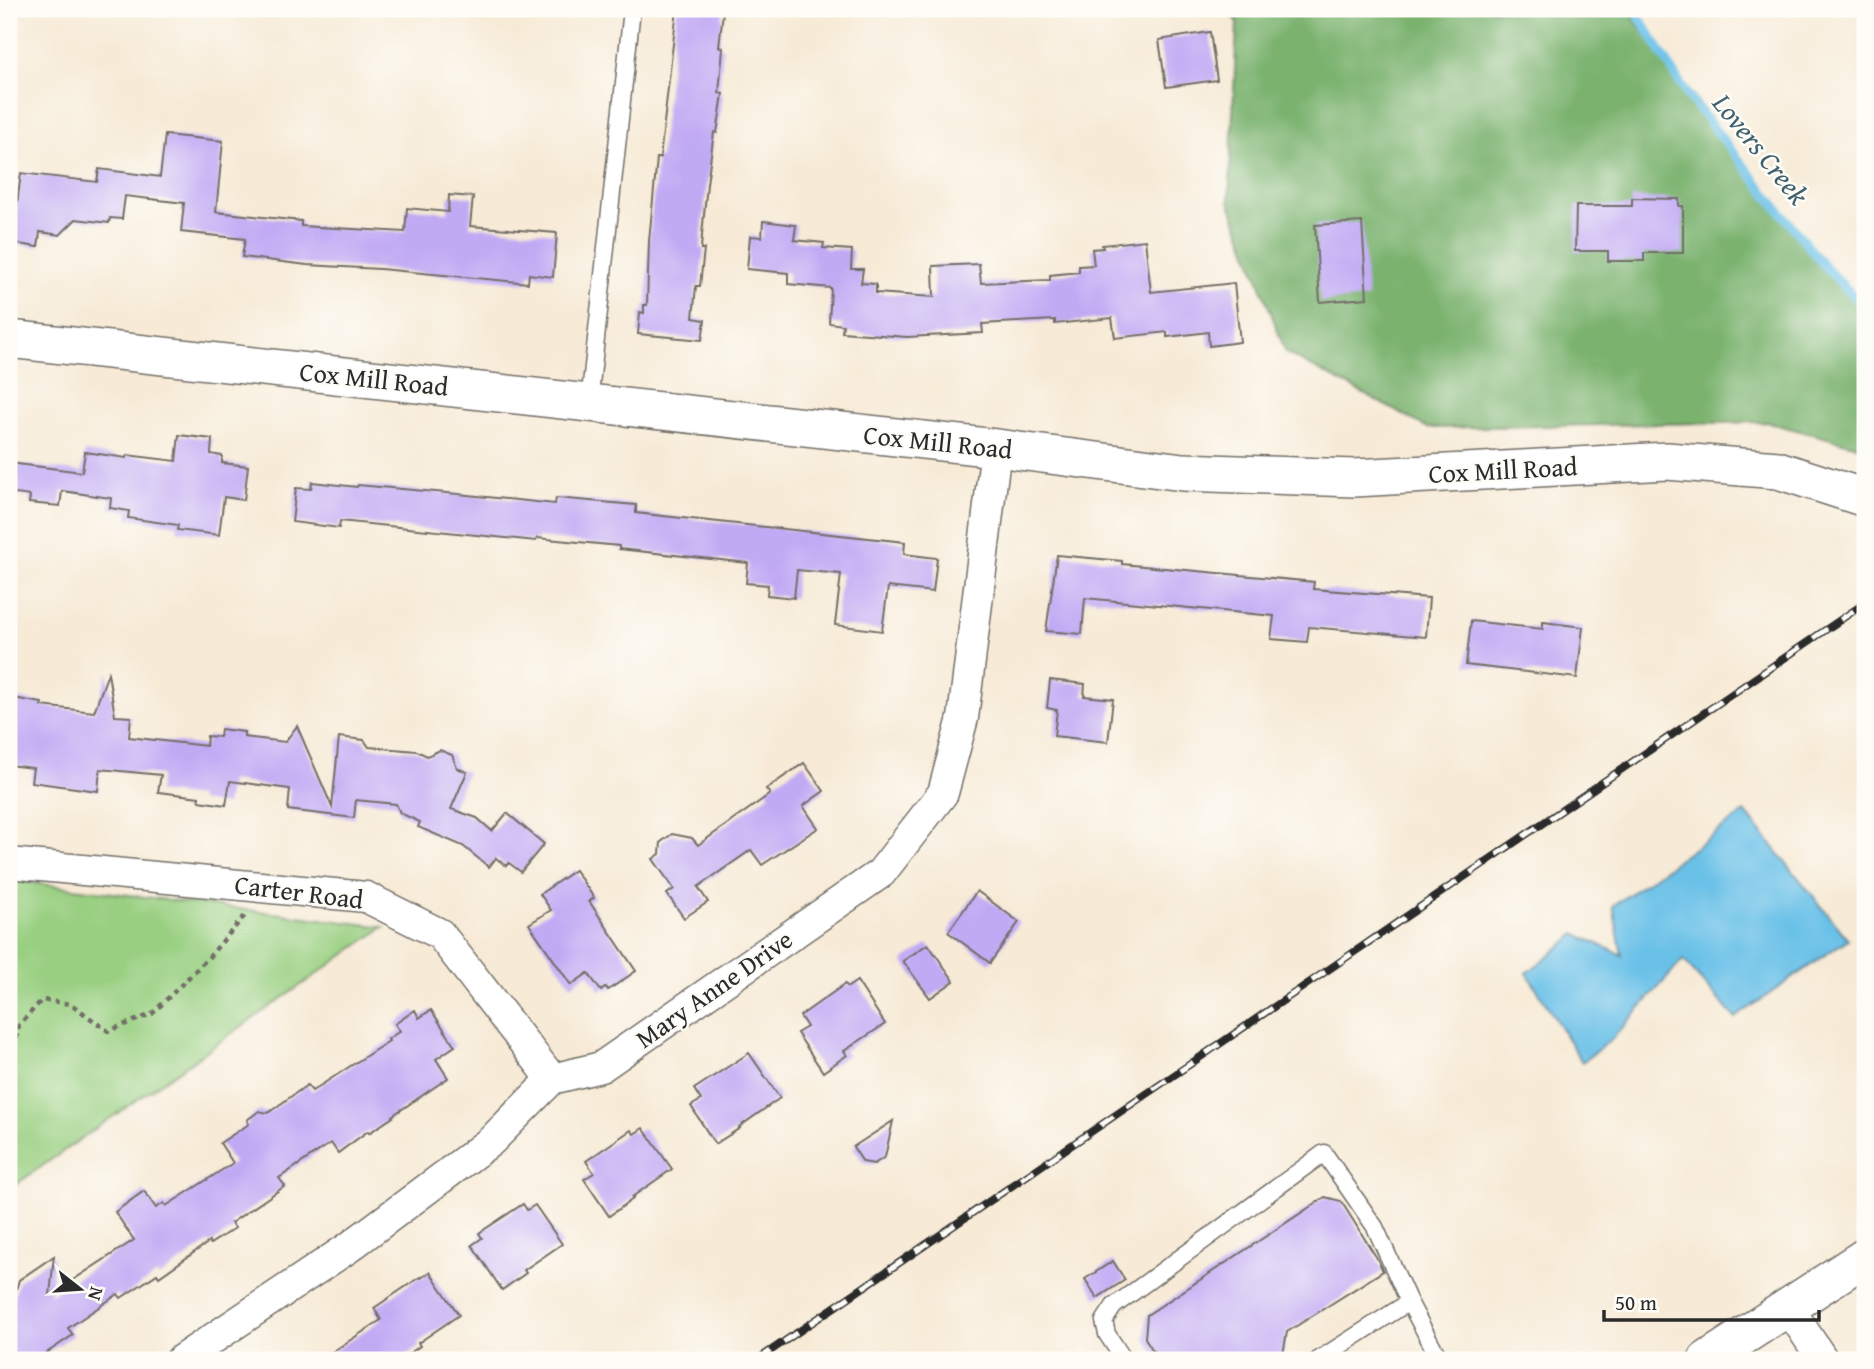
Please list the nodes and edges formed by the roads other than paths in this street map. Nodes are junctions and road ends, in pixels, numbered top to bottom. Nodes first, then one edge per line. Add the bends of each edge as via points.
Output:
1 (632, 9) edge
2 (9, 339) edge
3 (589, 403) junction
4 (996, 448) junction
5 (1865, 498) edge
6 (9, 863) edge
7 (552, 1079) junction
8 (1865, 1257) edge
9 (1409, 1302) junction
10 (1788, 1307) junction
11 (181, 1360) edge
12 (1124, 1360) edge
13 (1318, 1360) edge
14 (1440, 1360) edge
15 (1707, 1360) edge
16 (1823, 1360) edge

1 - 3 lane
2 - 3 street, Cox Mill Road
3 - 4 street, Cox Mill Road
4 - 5 street, Cox Mill Road via 1183,472 1354,478 1667,461 1778,470
4 - 7 street, Mary Anne Drive via 963,718 943,793 881,873 601,1068
6 - 7 street, Carter Road via 366,897 440,934
7 - 11 street via 491,1141 348,1248
8 - 10 street
9 - 12 lane via 1374,1227 1325,1153 1114,1306 1104,1321
9 - 13 lane
9 - 14 lane
10 - 15 street
10 - 16 street

